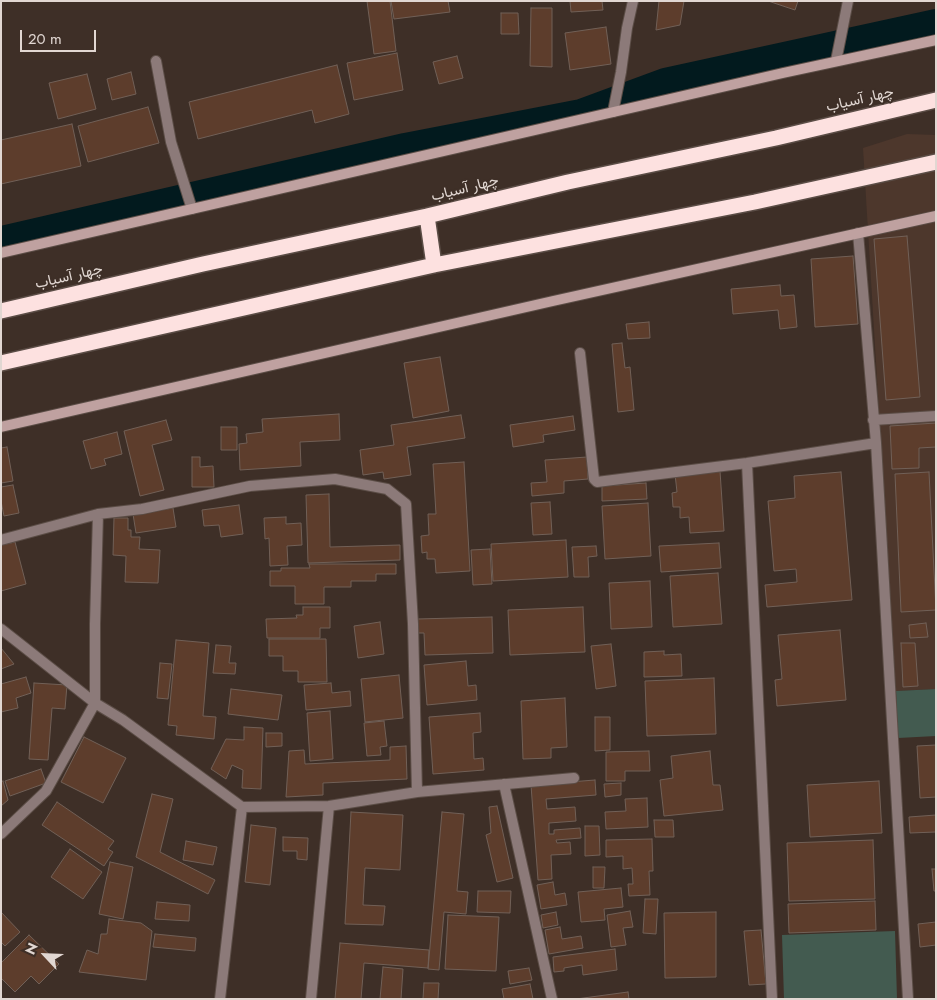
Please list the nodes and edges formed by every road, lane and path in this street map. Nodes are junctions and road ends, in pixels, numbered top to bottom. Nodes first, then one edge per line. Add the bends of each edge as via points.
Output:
1 (633, 1) edge
2 (848, 1) edge
3 (936, 40) edge
4 (156, 61) dead end
5 (836, 61) junction
6 (936, 100) edge
7 (613, 112) junction
8 (936, 162) edge
9 (192, 209) junction
10 (427, 216) junction
11 (936, 216) edge
12 (858, 233) junction
13 (1, 253) edge
14 (434, 265) junction
15 (1, 311) edge
16 (580, 353) dead end
17 (1, 363) edge
18 (936, 416) edge
19 (873, 420) junction
20 (1, 427) edge
21 (876, 443) junction
22 (747, 463) junction
23 (98, 514) junction
24 (1, 540) edge
25 (1, 629) edge
26 (95, 702) junction
27 (574, 778) dead end
28 (504, 784) junction
29 (417, 792) junction
30 (329, 806) junction
31 (242, 807) junction
32 (1, 834) edge
33 (220, 999) edge
34 (311, 999) edge
35 (552, 999) edge
36 (772, 999) edge
37 (908, 999) edge

1 - 7 street
2 - 5 street
3 - 5 street
4 - 9 street via 171,142
5 - 7 street
6 - 10 highway, چهار آسیاب
7 - 9 street
8 - 14 highway via 755,202
9 - 13 street
10 - 14 highway
10 - 15 highway, چهار آسیاب
11 - 12 street
12 - 19 street
12 - 20 street
14 - 17 highway
16 - 22 street via 594,479 597,482
18 - 19 street
19 - 21 street
21 - 22 street
21 - 37 street
22 - 36 street
23 - 24 street
23 - 26 street
23 - 29 street via 142,509 250,486 335,479 387,489 406,504
25 - 26 street
26 - 31 street
26 - 32 street via 46,791
27 - 28 street
28 - 29 street
28 - 35 street
29 - 30 street
30 - 31 street
30 - 34 street
31 - 33 street

